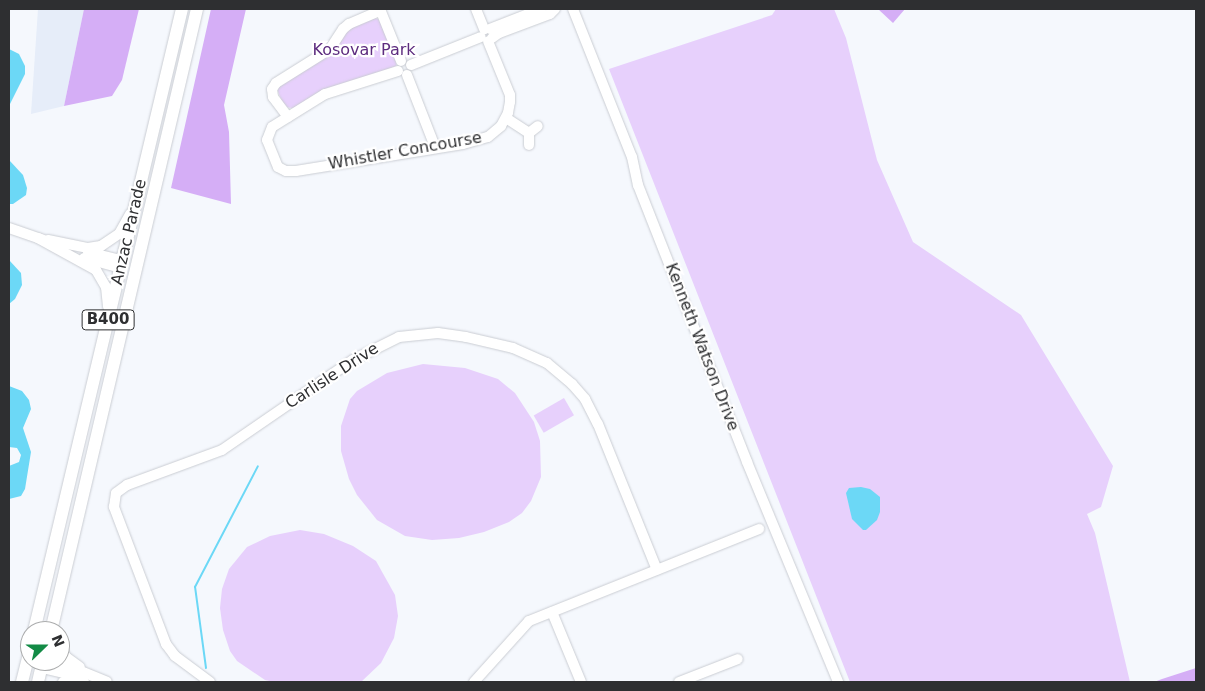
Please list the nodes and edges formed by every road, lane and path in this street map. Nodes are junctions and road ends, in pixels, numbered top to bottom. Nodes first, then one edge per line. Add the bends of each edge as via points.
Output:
1 (182, 9) edge
2 (197, 9) edge
3 (476, 9) edge
4 (541, 9) edge
5 (555, 9) edge
6 (572, 9) edge
7 (380, 10) edge
8 (487, 35) junction
9 (404, 68) junction
10 (288, 117) junction
11 (506, 118) junction
12 (538, 126) dead end
13 (529, 133) junction
14 (529, 145) dead end
15 (435, 147) junction
16 (136, 201) junction
17 (9, 228) edge
18 (41, 239) junction
19 (122, 264) junction
20 (136, 267) junction
21 (107, 324) junction
22 (759, 529) dead end
23 (657, 570) junction
24 (60, 593) junction
25 (552, 612) junction
26 (36, 621) edge
27 (53, 621) edge
28 (57, 621) edge
29 (738, 659) dead end
30 (70, 660) edge
31 (70, 669) edge
32 (32, 671) edge
33 (66, 671) edge
34 (22, 682) edge
35 (63, 682) edge
36 (84, 682) edge
37 (102, 682) edge
38 (107, 682) edge
39 (111, 682) edge
40 (210, 682) edge
41 (474, 682) edge
42 (581, 682) edge
43 (679, 682) edge
44 (838, 682) edge

1 - 16 main road, Anzac Parade / B400
2 - 20 main road, Anzac Parade / B400
3 - 8 street
4 - 8 street
5 - 8 street via 550,14
6 - 44 street, Kenneth Watson Drive via 632,157 638,184 732,425
7 - 9 street
7 - 10 street via 349,24 330,49 276,83 272,97
8 - 9 street
8 - 11 street via 510,96
9 - 10 street via 325,94
9 - 15 street
10 - 15 street, Whistler Concourse via 271,128 267,137 276,165 288,172
11 - 13 street
11 - 15 street, Whistler Concourse via 495,132 479,141
12 - 13 street
13 - 14 street
16 - 18 street via 119,234 104,245 88,248
16 - 19 main road, Anzac Parade / B400
17 - 18 street
18 - 19 street
18 - 21 street via 99,273 107,291
19 - 20 main road
19 - 21 main road, Anzac Parade / B400
20 - 24 main road, Anzac Parade / B400
21 - 26 main road, Anzac Parade / B400
22 - 23 street
23 - 25 street
23 - 40 street, Carlisle Drive via 598,424 585,399 572,384 544,362 513,348 445,334 398,337 353,360 222,450 127,484 116,493 114,507 166,644 172,654
24 - 27 main road, Anzac Parade / B400
24 - 28 street
25 - 41 street via 527,622
25 - 42 street
29 - 43 street
30 - 39 street
31 - 38 street
32 - 34 main road
33 - 37 street
35 - 36 street

